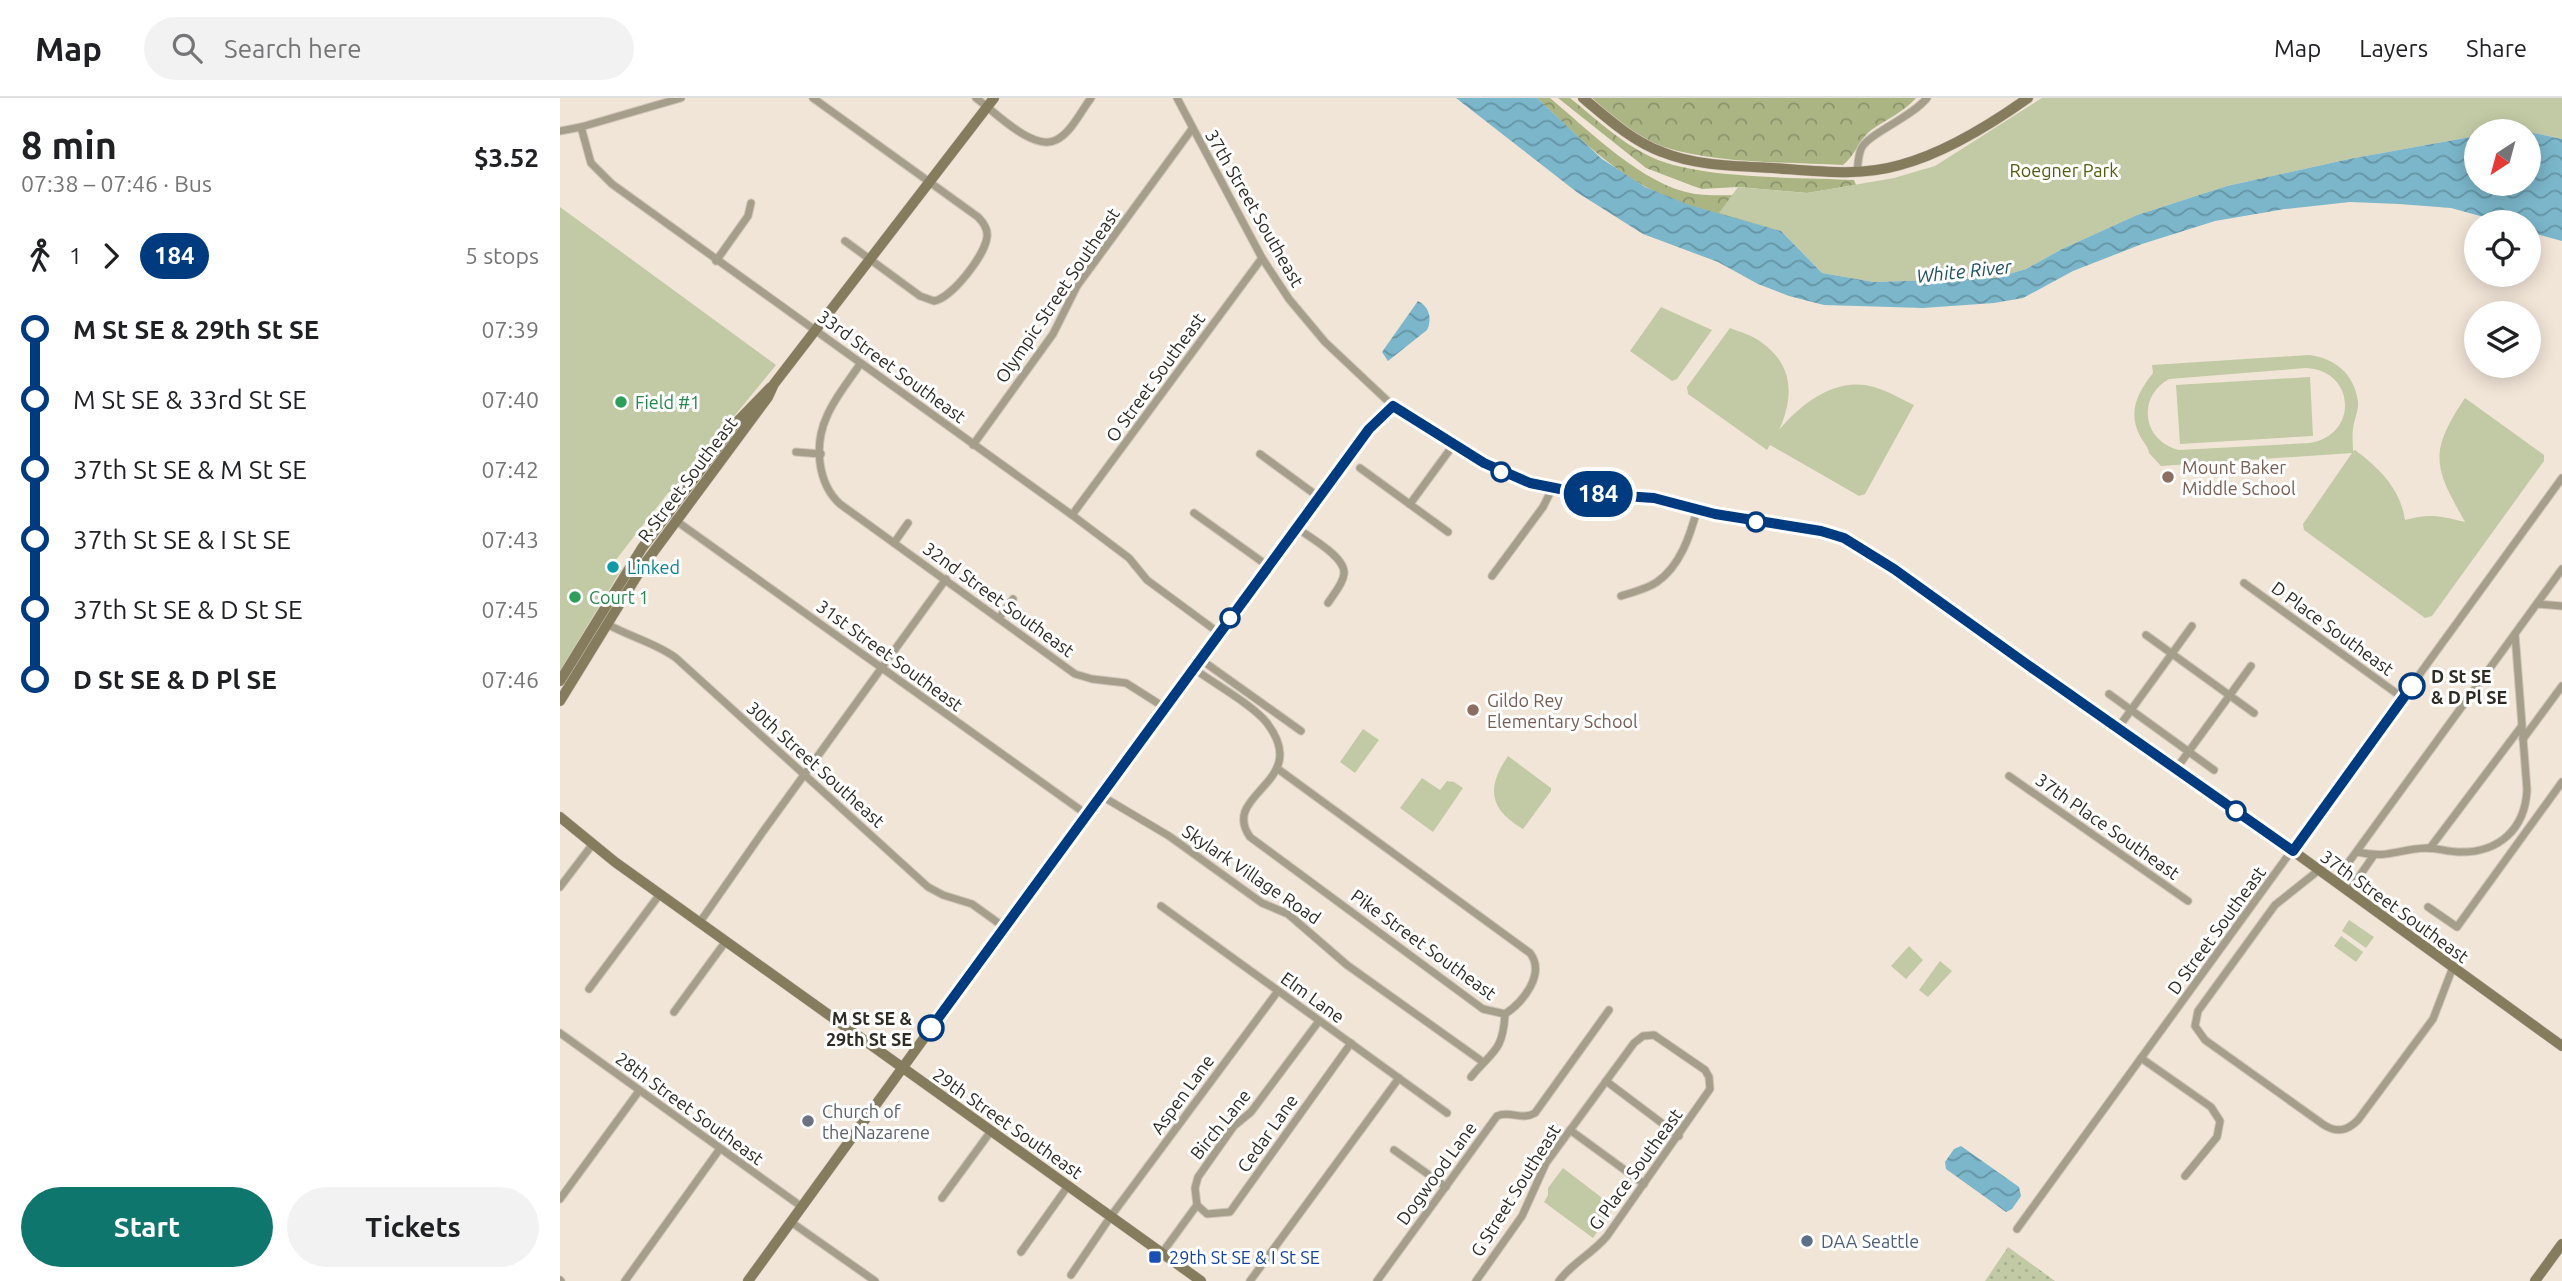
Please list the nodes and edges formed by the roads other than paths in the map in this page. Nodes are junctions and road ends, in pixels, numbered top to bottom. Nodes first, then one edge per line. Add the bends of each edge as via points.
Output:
1 (681, 98) edge
2 (813, 98) edge
3 (976, 98) edge
4 (1091, 98) edge
5 (1177, 98) edge
6 (1583, 98) edge
7 (1927, 98) edge
8 (2028, 98) edge
9 (991, 102) edge
10 (581, 127) junction
11 (1192, 129) junction
12 (560, 131) edge
13 (1857, 172) junction
14 (930, 181) junction
15 (751, 203) dead end
16 (845, 241) dead end
17 (870, 258) junction
18 (1262, 258) junction
19 (716, 261) junction
20 (814, 330) junction
21 (860, 364) junction
22 (774, 384) junction
23 (1393, 406) junction
24 (1454, 444) junction
25 (973, 445) junction
26 (796, 452) dead end
27 (821, 454) junction
28 (1260, 454) dead end
29 (1360, 468) dead end
30 (2562, 478) edge
31 (1552, 489) junction
32 (1320, 498) junction
33 (1410, 504) junction
34 (1698, 510) junction
35 (1194, 513) dead end
36 (1072, 515) junction
37 (675, 520) junction
38 (908, 523) dead end
39 (1297, 528) junction
40 (1448, 532) dead end
41 (894, 543) junction
42 (1268, 566) junction
43 (2562, 569) edge
44 (1492, 576) dead end
45 (946, 579) junction
46 (2244, 583) dead end
47 (1621, 596) dead end
48 (1013, 599) dead end
49 (1328, 603) dead end
50 (2537, 604) junction
51 (2562, 606) edge
52 (999, 618) junction
53 (607, 624) junction
54 (2192, 626) dead end
55 (1219, 633) junction
56 (2515, 633) junction
57 (2146, 635) dead end
58 (2172, 654) junction
59 (1196, 664) junction
60 (2251, 666) dead end
61 (881, 668) junction
62 (560, 681) edge
63 (2562, 686) edge
64 (2109, 694) dead end
65 (2230, 695) junction
66 (2403, 698) junction
67 (560, 701) edge
68 (1164, 707) junction
69 (2131, 710) junction
70 (2254, 713) dead end
71 (2521, 727) junction
72 (2118, 728) junction
73 (1301, 731) dead end
74 (2523, 739) junction
75 (2189, 752) junction
76 (1278, 769) junction
77 (2176, 769) junction
78 (2214, 770) dead end
79 (804, 775) junction
80 (2009, 776) dead end
81 (2562, 782) edge
82 (1101, 795) junction
83 (1086, 814) junction
84 (560, 817) edge
85 (2504, 840) junction
86 (592, 845) junction
87 (2430, 848) junction
88 (2514, 848) junction
89 (2293, 851) junction
90 (2357, 852) junction
91 (2374, 855) junction
92 (2319, 870) junction
93 (2335, 881) junction
94 (560, 887) edge
95 (2349, 891) junction
96 (660, 894) junction
97 (2188, 901) dead end
98 (1161, 906) dead end
99 (2428, 907) dead end
100 (700, 922) junction
101 (1004, 927) junction
102 (726, 941) junction
103 (2453, 967) junction
104 (589, 989) dead end
105 (1278, 991) junction
106 (1609, 1010) dead end
107 (674, 1012) dead end
108 (1505, 1014) junction
109 (1319, 1021) junction
110 (560, 1034) edge
111 (1351, 1043) junction
112 (2562, 1046) edge
113 (2141, 1058) junction
114 (1483, 1062) junction
115 (903, 1068) junction
116 (1471, 1077) dead end
117 (1399, 1078) junction
118 (1606, 1082) junction
119 (639, 1091) junction
120 (1704, 1101) joint
121 (1447, 1113) dead end
122 (1570, 1130) junction
123 (991, 1131) junction
124 (1679, 1136) junction
125 (719, 1150) junction
126 (1394, 1150) dead end
127 (2185, 1176) dead end
128 (1644, 1184) junction
129 (1068, 1185) junction
130 (1446, 1187) junction
131 (942, 1198) dead end
132 (560, 1199) edge
133 (1197, 1205) junction
134 (802, 1207) junction
135 (1111, 1216) junction
136 (791, 1222) junction
137 (2017, 1229) dead end
138 (2562, 1244) edge
139 (1021, 1252) dead end
140 (1163, 1253) junction
141 (1072, 1275) dead end
142 (625, 1281) edge
143 (748, 1281) edge
144 (875, 1281) edge
145 (1201, 1281) edge
146 (1250, 1281) edge
147 (1377, 1281) edge
148 (1476, 1281) edge
149 (1559, 1281) edge
150 (2535, 1281) edge

1 - 10 street
2 - 14 street
3 - 9 street
4 - 9 street via 1068,131 1049,142 1029,138
5 - 11 street, 37th Street Southeast
6 - 13 street via 1644,144 1677,157 1738,166
7 - 13 street via 1867,142 1860,151
8 - 13 street via 1919,159
9 - 14 street, R Street Southeast
10 - 12 street
10 - 19 street, 33rd Street Southeast via 587,156 597,171
11 - 18 street, 37th Street Southeast
11 - 25 street, Olympic Street Southeast via 1077,286 1053,334
14 - 17 street, R Street Southeast
14 - 17 street via 981,220 987,230 981,251 958,284 943,299 923,298
15 - 19 street via 748,216
16 - 17 street
17 - 20 street, R Street Southeast
18 - 23 street, 37th Street Southeast via 1307,323
18 - 36 street, O Street Southeast
19 - 20 street, 33rd Street Southeast
20 - 21 street, 33rd Street Southeast
20 - 22 street, R Street Southeast
21 - 25 street, 33rd Street Southeast
21 - 27 street via 827,415
22 - 37 street, R Street Southeast
22 - 62 street, R Street Southeast via 736,424 642,548
23 - 24 street, 37th Street Southeast
23 - 32 street via 1369,429
24 - 31 street, 37th Street Southeast via 1499,471
24 - 33 street
25 - 36 street, 33rd Street Southeast
26 - 27 street
27 - 41 street, 32nd Street Southeast via 821,475 828,490
28 - 32 street
29 - 33 street
30 - 66 street, D Street Southeast
31 - 34 street, 37th Street Southeast via 1654,498
31 - 44 street
32 - 39 street
33 - 40 street
34 - 47 street via 1682,551 1666,574
34 - 72 street, 37th Street Southeast via 1844,538
35 - 42 street
36 - 55 street, 33rd Street Southeast via 1129,558 1147,580
37 - 53 street, R Street Southeast
37 - 61 street, 31st Street Southeast
38 - 41 street
39 - 42 street
39 - 49 street via 1338,558 1344,568
41 - 45 street, 32nd Street Southeast
42 - 55 street
43 - 50 street
45 - 52 street, 32nd Street Southeast
45 - 61 street
46 - 66 street, D Place Southeast
48 - 52 street
50 - 51 street
50 - 56 street
52 - 68 street, 32nd Street Southeast via 1074,674 1126,683
53 - 67 street, R Street Southeast
53 - 79 street, 30th Street Southeast via 676,658
54 - 58 street
55 - 59 street
56 - 71 street
56 - 90 street
57 - 58 street
58 - 65 street
58 - 69 street
59 - 68 street
59 - 73 street
59 - 76 street via 1267,724 1281,758
60 - 65 street
61 - 79 street
61 - 83 street, 31st Street Southeast
63 - 74 street
64 - 69 street
65 - 70 street
65 - 75 street
66 - 89 street, D Street Southeast
68 - 82 street
69 - 72 street
69 - 75 street
71 - 74 street
71 - 87 street
72 - 77 street, 37th Street Southeast
74 - 85 street via 2526,806
75 - 77 street
75 - 78 street
76 - 108 street, Pike Street Southeast via 1530,953 1536,975 1519,1003
76 - 108 street, Pike Street Southeast via 1247,808 1244,825 1250,837 1483,1009
77 - 89 street, 37th Street Southeast
79 - 100 street
79 - 101 street, 30th Street Southeast via 930,888 972,904
80 - 97 street, 37th Place Southeast
81 - 88 street
82 - 83 street
82 - 114 street, Skylark Village Road via 1169,836 1262,903 1288,914 1347,965
83 - 101 street
84 - 86 street, 29th Street Southeast
85 - 87 street via 2470,852
85 - 88 street
86 - 94 street
86 - 96 street, 29th Street Southeast
87 - 91 street
88 - 99 street via 2457,927
89 - 92 street, 37th Street Southeast
89 - 113 street, D Street Southeast
90 - 91 street
90 - 93 street
91 - 95 street
92 - 93 street, 37th Street Southeast
92 - 103 street via 2275,905 2198,1011 2195,1026 2205,1040 2324,1125 2343,1130 2358,1121 2433,1019
93 - 95 street, 37th Street Southeast
95 - 103 street, 37th Street Southeast
96 - 100 street, 29th Street Southeast
96 - 104 street
98 - 105 street, Elm Lane
100 - 102 street, 29th Street Southeast
101 - 115 street
102 - 107 street
102 - 115 street, 29th Street Southeast
103 - 112 street, 37th Street Southeast
105 - 109 street, Elm Lane
105 - 135 street, Aspen Lane
106 - 130 street, Dogwood Lane via 1535,1113 1497,1116
108 - 114 street via 1500,1045
109 - 111 street, Elm Lane
109 - 133 street, Birch Lane via 1198,1177
110 - 119 street, 28th Street Southeast
111 - 117 street, Elm Lane
111 - 133 street, Cedar Lane via 1230,1212 1211,1215
113 - 127 street via 2211,1107 2220,1121 2217,1137
113 - 137 street, D Street Southeast
114 - 116 street
115 - 123 street, 29th Street Southeast
115 - 134 street
117 - 121 street, Elm Lane
117 - 146 street
118 - 120 street, G Street Southeast via 1630,1047 1643,1036 1654,1035 1708,1073 1711,1085
118 - 122 street, G Street Southeast
118 - 124 street
119 - 125 street, 28th Street Southeast
119 - 132 street
120 - 124 street, G Place Southeast
122 - 128 street
122 - 148 street, G Street Southeast via 1539,1175 1514,1228
123 - 129 street, 29th Street Southeast
123 - 131 street
124 - 128 street, G Place Southeast
125 - 134 street, 28th Street Southeast
125 - 142 street
126 - 130 street
128 - 149 street, G Place Southeast via 1602,1242 1570,1266
129 - 135 street, 29th Street Southeast
129 - 139 street
130 - 147 street, Dogwood Lane
133 - 140 street, Birch Lane
134 - 136 street
135 - 140 street, 29th Street Southeast
135 - 141 street, Aspen Lane
136 - 143 street
136 - 144 street
138 - 150 street
140 - 145 street, 29th Street Southeast

